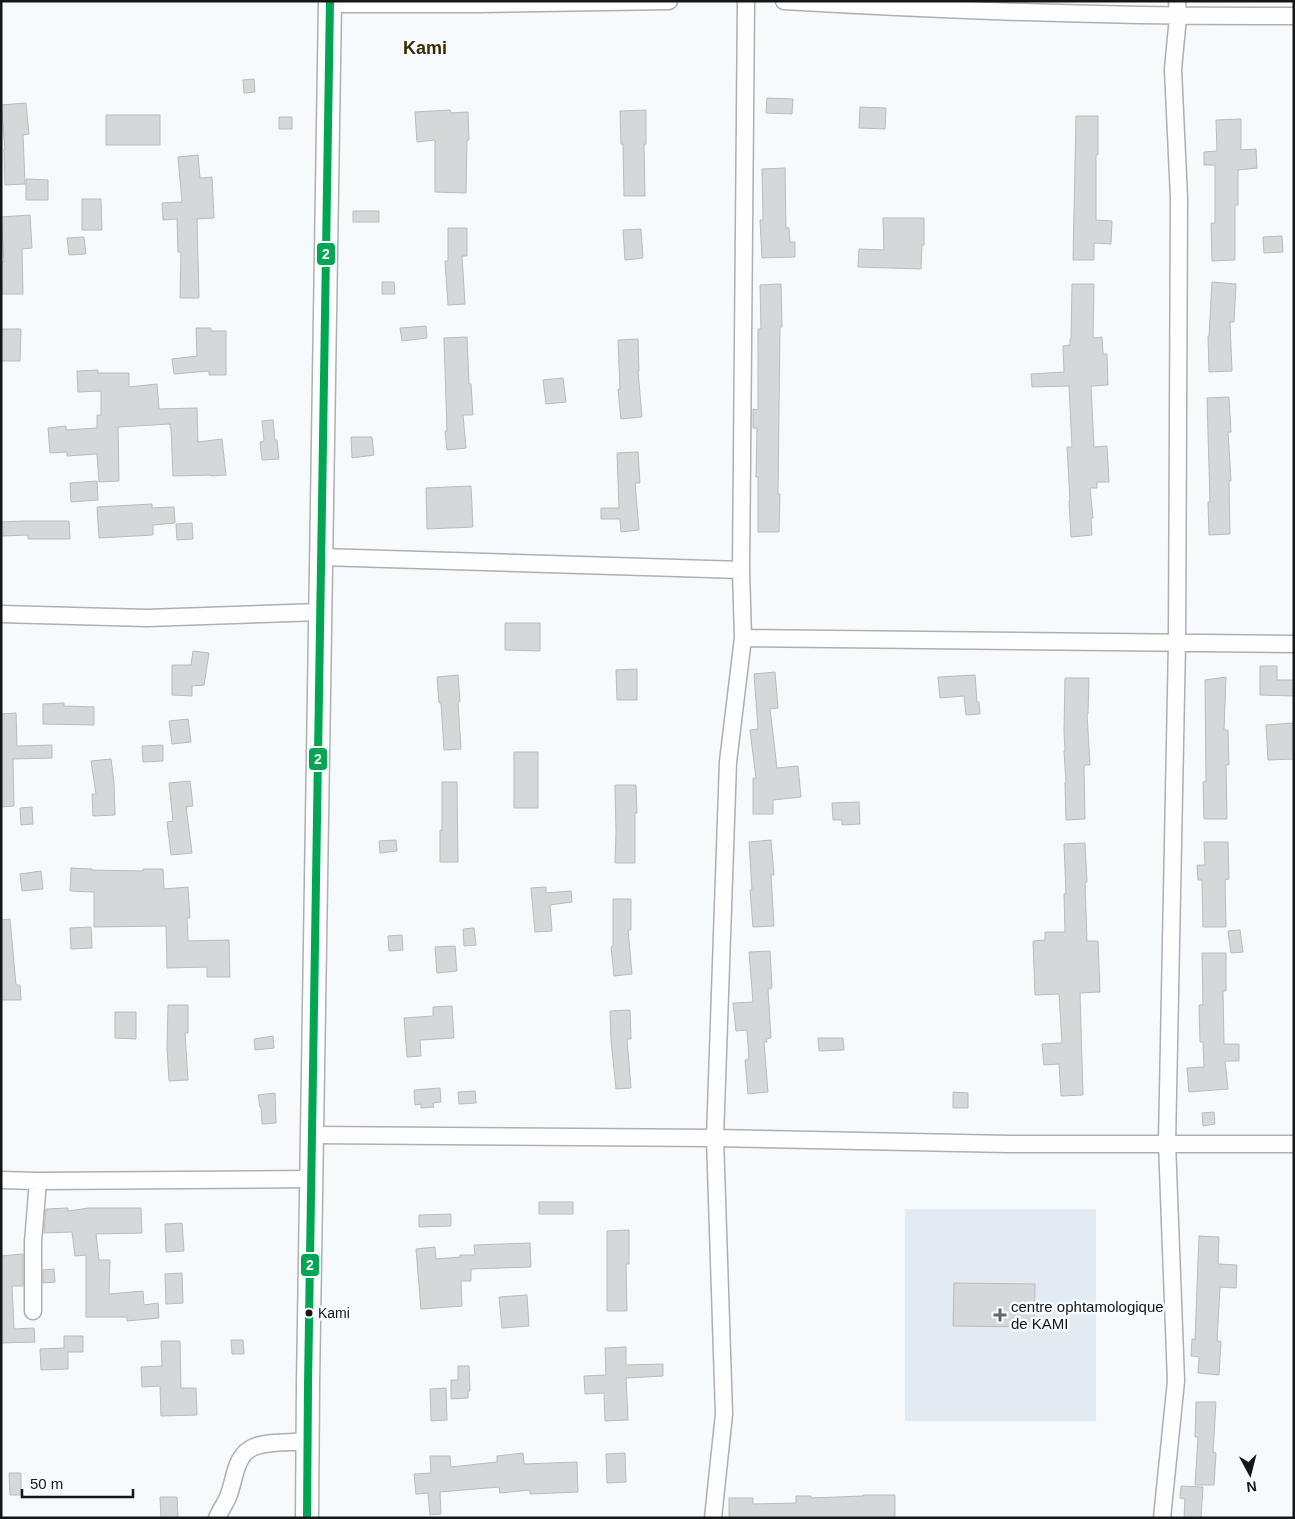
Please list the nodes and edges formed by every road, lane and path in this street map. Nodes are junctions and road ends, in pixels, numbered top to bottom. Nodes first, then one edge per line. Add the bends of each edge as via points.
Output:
1 (669, 1) edge
2 (746, 1) edge
3 (784, 1) edge
4 (330, 3) edge
5 (939, 6) edge
6 (1177, 9) edge
7 (1294, 16) edge
8 (321, 557) junction
9 (741, 570) junction
10 (320, 612) junction
11 (1, 614) edge
12 (743, 638) junction
13 (1178, 643) junction
14 (1294, 644) edge
15 (312, 1135) junction
16 (715, 1138) junction
17 (1167, 1143) junction
18 (1294, 1144) edge
19 (311, 1179) junction
20 (1, 1180) edge
21 (38, 1181) junction
22 (33, 1311) dead end
23 (308, 1442) junction
24 (217, 1518) edge
25 (307, 1518) edge
26 (713, 1518) edge
27 (1162, 1518) edge

1 - 4 street
2 - 9 street
3 - 5 street
4 - 8 street
5 - 6 street
6 - 7 street
6 - 13 street via 1173,69 1179,198
8 - 9 street
8 - 10 street
9 - 12 street
10 - 11 street via 147,618
10 - 15 street
12 - 13 street
12 - 16 street via 728,762
13 - 14 street
13 - 17 street
15 - 16 street
15 - 19 street
16 - 17 street via 1018,1144
16 - 26 street via 724,1414
17 - 18 street
17 - 27 street via 1176,1381
19 - 21 street
19 - 23 street
20 - 21 street
21 - 22 street via 33,1242
23 - 24 street via 252,1447 236,1467 228,1497
23 - 25 street

